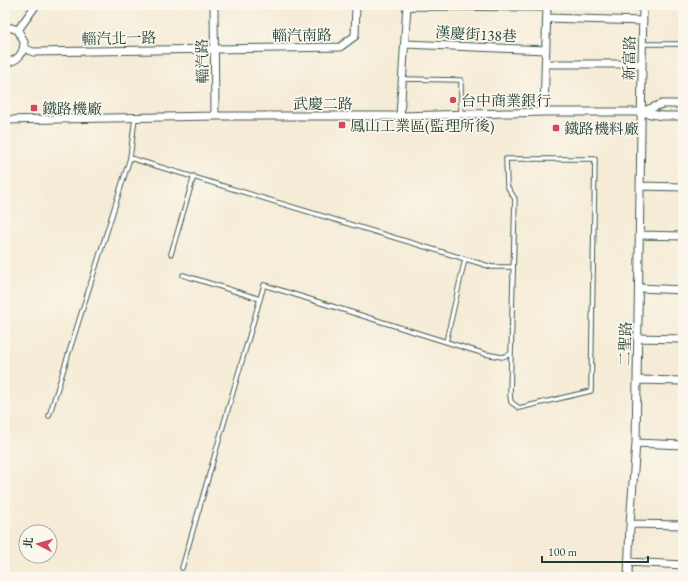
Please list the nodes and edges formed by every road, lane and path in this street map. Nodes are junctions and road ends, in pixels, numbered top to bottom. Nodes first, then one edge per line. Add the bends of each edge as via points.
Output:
1 (36, 5) edge
2 (214, 5) edge
3 (356, 5) edge
4 (643, 5) edge
5 (407, 6) edge
6 (547, 6) edge
7 (547, 18) junction
8 (643, 21) junction
9 (5, 26) edge
10 (18, 30) junction
11 (405, 44) junction
12 (642, 44) junction
13 (683, 44) edge
14 (24, 48) junction
15 (214, 49) junction
16 (546, 50) junction
17 (5, 62) edge
18 (546, 64) junction
19 (642, 64) junction
20 (402, 79) junction
21 (683, 104) edge
22 (544, 112) junction
23 (641, 112) junction
24 (461, 114) junction
25 (215, 116) junction
26 (400, 116) junction
27 (683, 116) edge
28 (135, 117) junction
29 (5, 120) edge
30 (130, 158) junction
31 (194, 176) junction
32 (640, 186) junction
33 (683, 187) edge
34 (639, 236) junction
35 (683, 236) edge
36 (171, 254) dead end
37 (465, 259) junction
38 (512, 267) junction
39 (183, 275) dead end
40 (639, 288) junction
41 (683, 290) edge
42 (260, 299) junction
43 (637, 338) junction
44 (683, 339) edge
45 (446, 342) junction
46 (511, 354) junction
47 (637, 380) junction
48 (683, 381) edge
49 (49, 416) dead end
50 (636, 443) junction
51 (683, 445) edge
52 (630, 524) junction
53 (683, 526) edge
54 (628, 562) junction
55 (683, 565) edge
56 (182, 568) dead end
57 (628, 577) edge

1 - 10 street
2 - 15 street, 輜汽路
3 - 15 street, 輜汽南路 via 355,36 340,47
4 - 8 street, 新富路
5 - 6 street
5 - 11 street
6 - 7 street
7 - 8 street
7 - 16 street
8 - 12 street, 新富路
9 - 10 street
10 - 14 street via 22,35
11 - 16 street, 漢慶街138巷
11 - 20 street
12 - 13 lane
12 - 19 street, 新富路
14 - 15 street, 輜汽北一路 via 33,52
14 - 17 street via 16,60
15 - 25 street, 輜汽路
16 - 18 street
18 - 19 street
18 - 22 street
19 - 23 street, 新富路
20 - 24 lane via 461,80
20 - 26 street
21 - 23 street, 武慶二路 via 662,104
22 - 23 street, 武慶二路
22 - 24 street, 武慶二路
23 - 27 street, 武慶二路
23 - 32 street, 二聖路
24 - 26 street, 武慶二路
25 - 26 street, 武慶二路
25 - 28 street, 武慶二路
28 - 29 street, 武慶二路
28 - 30 lane
30 - 31 lane
30 - 49 lane
31 - 36 lane
31 - 37 lane
32 - 33 street
32 - 34 street, 二聖路
34 - 35 street
34 - 40 street, 二聖路
37 - 38 lane via 492,267
37 - 45 lane
38 - 46 lane
38 - 46 lane via 515,199 507,186 506,160 595,159 591,391 520,408 511,402
39 - 42 lane
40 - 41 street
40 - 43 street, 二聖路
42 - 45 lane via 264,285
42 - 56 lane
43 - 44 street
43 - 47 street, 二聖路
45 - 46 lane via 493,356
47 - 48 street
47 - 50 street, 二聖路
50 - 51 street
50 - 52 street, 二聖路
52 - 53 street
52 - 54 street, 二聖路
54 - 55 street
54 - 57 street, 二聖路

